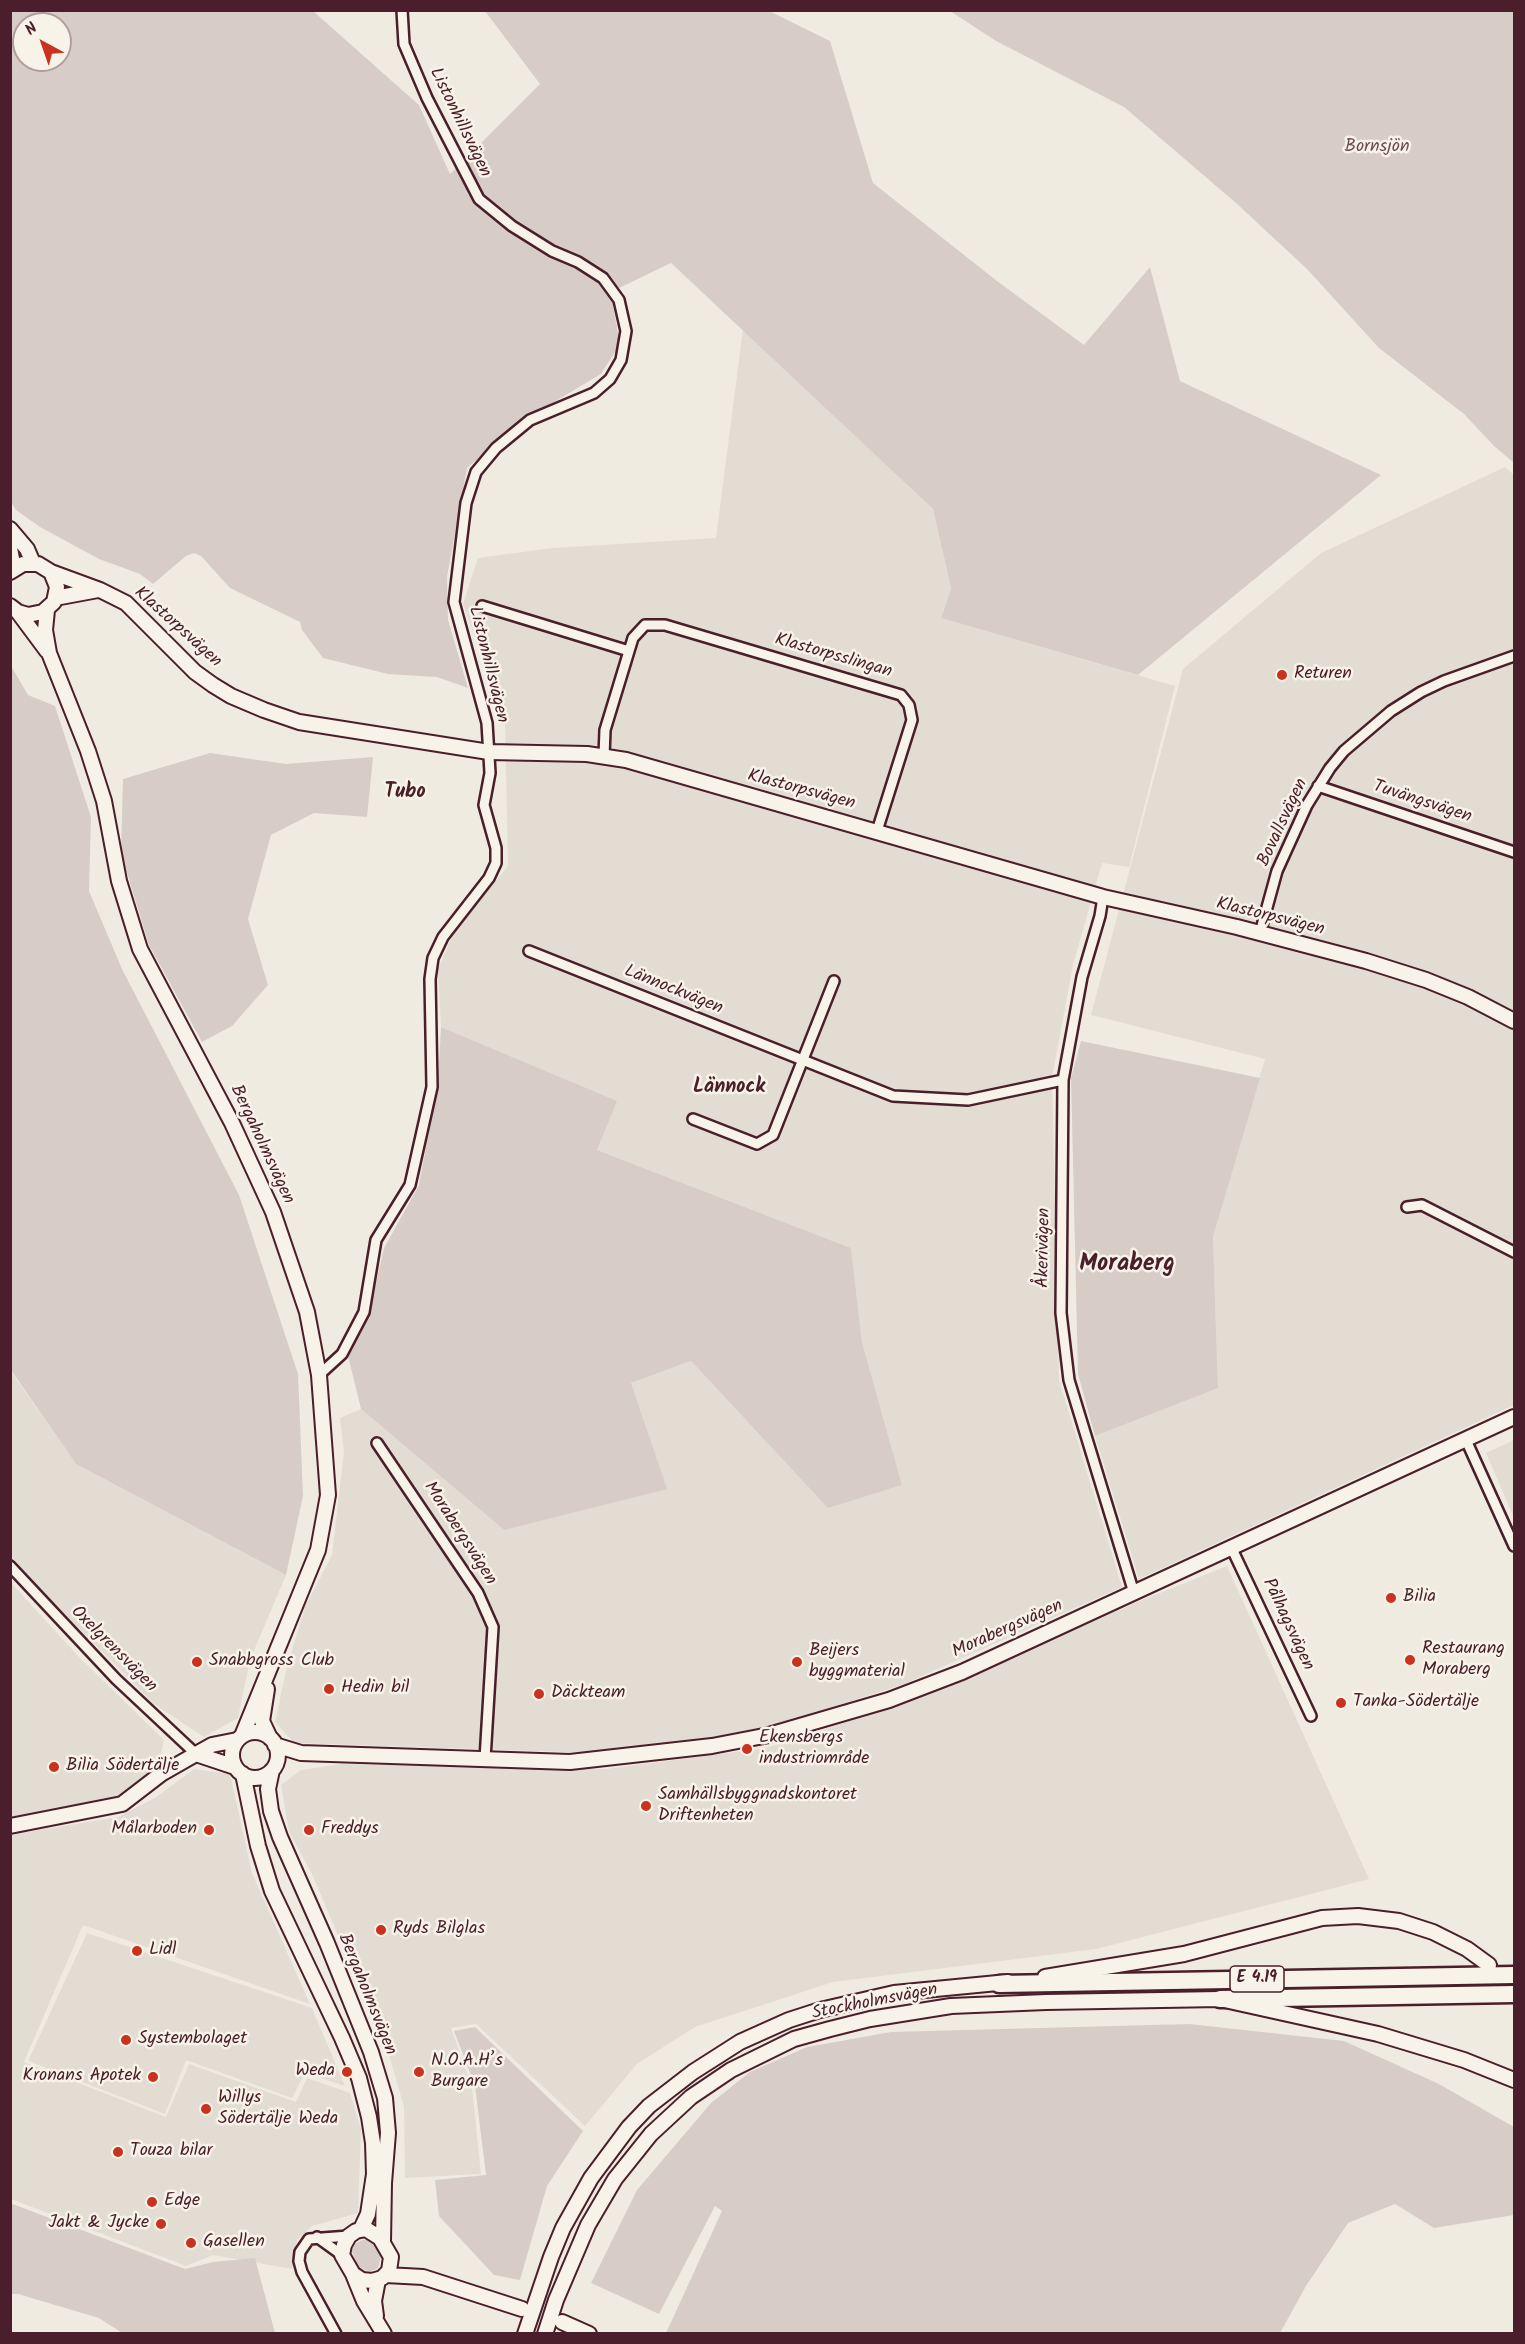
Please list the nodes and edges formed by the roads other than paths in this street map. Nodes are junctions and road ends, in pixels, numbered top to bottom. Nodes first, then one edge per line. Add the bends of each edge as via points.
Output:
1 (402, 10) edge
2 (10, 530) edge
3 (10, 548) edge
4 (33, 563) junction
5 (12, 571) edge
6 (51, 572) junction
7 (100, 590) junction
8 (51, 604) junction
9 (482, 606) dead end
10 (14, 609) edge
11 (629, 651) junction
12 (49, 653) junction
13 (1515, 656) edge
14 (489, 753) junction
15 (604, 756) junction
16 (1318, 786) junction
17 (877, 831) junction
18 (1515, 852) edge
19 (1103, 897) junction
20 (1260, 933) junction
21 (529, 951) dead end
22 (834, 981) dead end
23 (1515, 1021) edge
24 (804, 1062) junction
25 (1063, 1080) junction
26 (693, 1119) dead end
27 (1407, 1207) dead end
28 (1515, 1252) edge
29 (319, 1375) junction
30 (1515, 1418) edge
31 (1466, 1440) junction
32 (377, 1443) dead end
33 (1515, 1546) edge
34 (1232, 1549) junction
35 (10, 1566) edge
36 (1134, 1593) junction
37 (271, 1669) junction
38 (1311, 1716) dead end
39 (240, 1738) junction
40 (273, 1741) junction
41 (301, 1753) junction
42 (195, 1754) junction
43 (484, 1759) junction
44 (274, 1768) junction
45 (239, 1771) junction
46 (10, 1826) edge
47 (1490, 1965) dead end
48 (1515, 1975) edge
49 (999, 1984) junction
50 (1515, 1994) edge
51 (1220, 1999) junction
52 (1515, 2080) edge
53 (355, 2233) junction
54 (317, 2237) junction
55 (383, 2242) junction
56 (342, 2255) junction
57 (391, 2258) junction
58 (353, 2274) junction
59 (382, 2277) junction
60 (423, 2277) junction
61 (522, 2309) dead end
62 (562, 2322) dead end
63 (381, 2329) edge
64 (336, 2334) edge
65 (525, 2334) edge
66 (545, 2334) edge
67 (590, 2334) edge

1 - 14 street, Listonhillsvägen via 404,44 426,98 479,199 512,226 603,278 620,300 626,331 621,360 610,379 594,393 530,420 489,456 476,472 469,493 454,602 487,723
2 - 4 main road via 27,549
3 - 5 main road
4 - 5 main road
4 - 6 main road
6 - 7 main road, Klastorpsvägen
6 - 8 main road, Bergaholmsvägen via 57,586
7 - 8 main road
7 - 14 main road, Klastorpsvägen via 126,603 204,678 231,696 264,710 299,722
8 - 10 main road, Bergaholmsvägen via 33,615
8 - 12 main road, Bergaholmsvägen via 45,630
9 - 11 street
10 - 12 main road, Bergaholmsvägen
11 - 15 street, Klastorpsslingan via 605,730
11 - 17 street, Klastorpsslingan via 633,638 645,625 665,625 901,695 909,705 912,720
12 - 29 main road, Bergaholmsvägen via 104,801 119,881 140,949 232,1124 273,1212 308,1312
13 - 16 street, Bovallsvägen via 1444,681 1390,711 1344,751
14 - 15 main road, Klastorpsvägen
14 - 29 street, Listonhillsvägen via 484,805 496,848 496,863 489,878 443,937 433,958 432,1087 410,1185 376,1240 364,1312 342,1354
15 - 17 main road, Klastorpsvägen
16 - 18 street, Tuvängsvägen
16 - 20 street, Bovallsvägen via 1278,871
17 - 19 main road, Klastorpsvägen
19 - 20 main road, Klastorpsvägen
19 - 25 street, Åkerivägen via 1082,977
20 - 23 main road, Klastorpsvägen via 1426,980
21 - 24 street, Lännockvägen
22 - 24 street
24 - 25 street, Lännockvägen via 893,1096 968,1100
24 - 26 street via 773,1135 765,1140 757,1144
25 - 36 street, Åkerivägen via 1061,1313 1069,1380
27 - 28 street via 1422,1205
29 - 37 main road, Bergaholmsvägen via 328,1495 318,1550
30 - 31 main road, Morabergsvägen
31 - 33 street
31 - 34 main road, Morabergsvägen
32 - 43 street, Morabergsvägen via 478,1593 493,1627
34 - 36 main road, Morabergsvägen
34 - 38 street, Pålhagsvägen
35 - 42 street, Oxelgrensvägen via 116,1679
36 - 43 main road, Morabergsvägen via 915,1691 769,1735 594,1760
37 - 39 main road, Bergaholmsvägen
37 - 40 main road, Bergaholmsvägen via 262,1721
39 - 40 main road via 256,1732
39 - 42 main road
39 - 45 main road via 232,1750
40 - 41 main road, Morabergsvägen
40 - 44 main road via 278,1759
41 - 43 main road, Morabergsvägen
41 - 44 main road, Morabergsvägen
42 - 45 main road
42 - 46 main road via 122,1804
44 - 45 main road via 255,1778
44 - 55 main road, Bergaholmsvägen via 268,1790 271,1811 374,2060 385,2098 388,2133
45 - 53 main road, Bergaholmsvägen via 272,1891 342,2038 369,2116 374,2174 368,2214
47 - 49 main road, Stockholmsvägen via 1433,1932 1399,1921 1358,1916 1322,1918 1151,1961
48 - 49 highway, E 4.19
49 - 65 main road, Stockholmsvägen / E 4.19 via 894,1994 820,2010 740,2042 678,2082 629,2127 591,2178 551,2257
50 - 51 highway, E 4.19
51 - 52 main road, Stockholmsvägen via 1387,2036
51 - 66 main road, Stockholmsvägen / E 4.19 via 1002,2003 908,2012 803,2037 752,2059 683,2103 631,2157 577,2247
53 - 54 street
53 - 55 main road via 370,2231
53 - 56 main road via 344,2245
54 - 56 street
54 - 64 street via 309,2239 298,2261
55 - 57 main road
56 - 58 main road
57 - 59 main road via 391,2267
57 - 60 main road
58 - 59 main road via 367,2281
58 - 63 main road
59 - 60 main road
59 - 63 main road via 374,2301
60 - 61 main road
62 - 67 main road

